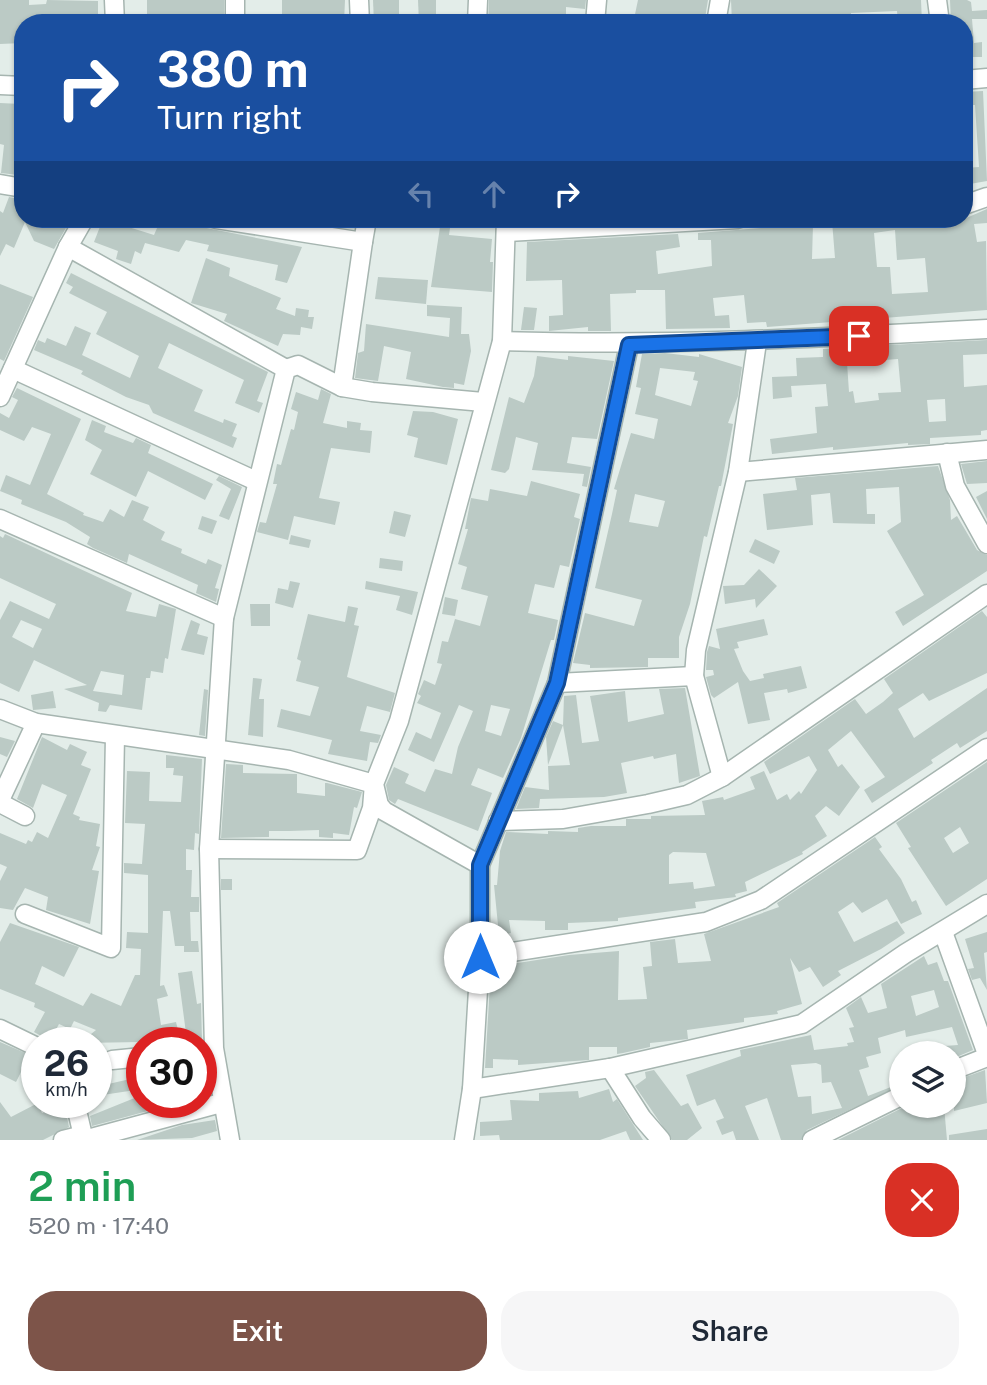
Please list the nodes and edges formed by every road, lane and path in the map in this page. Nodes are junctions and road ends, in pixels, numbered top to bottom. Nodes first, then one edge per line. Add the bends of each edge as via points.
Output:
1 (80, 228) edge
2 (274, 228) edge
3 (365, 228) edge
4 (506, 228) edge
5 (363, 242) junction
6 (68, 247) junction
7 (987, 329) edge
8 (502, 341) junction
9 (757, 342) junction
10 (629, 345) junction
11 (13, 369) junction
12 (286, 369) junction
13 (341, 387) junction
14 (0, 397) edge
15 (483, 402) junction
16 (987, 450) edge
17 (947, 453) junction
18 (738, 472) junction
19 (256, 481) junction
20 (0, 519) edge
21 (987, 544) edge
22 (987, 594) edge
23 (224, 618) junction
24 (694, 676) junction
25 (557, 683) junction
26 (0, 709) edge
27 (36, 723) junction
28 (115, 736) junction
29 (987, 747) edge
30 (217, 748) junction
31 (722, 777) junction
32 (374, 784) junction
33 (0, 801) edge
34 (25, 817) dead end
35 (498, 821) junction
36 (209, 849) junction
37 (480, 865) junction
38 (987, 904) edge
39 (25, 914) dead end
40 (943, 932) junction
41 (480, 957) junction
42 (207, 1027) edge
43 (0, 1029) edge
44 (21, 1039) edge
45 (987, 1056) edge
46 (126, 1059) edge
47 (112, 1060) dead end
48 (966, 1065) edge
49 (610, 1068) junction
50 (217, 1088) edge
51 (472, 1089) junction
52 (889, 1102) edge
53 (221, 1103) junction
54 (79, 1118) edge
55 (63, 1140) edge
56 (84, 1140) edge
57 (230, 1140) edge
58 (464, 1140) edge
59 (661, 1140) edge
60 (812, 1140) edge

1 - 6 street
2 - 5 street
3 - 5 street
4 - 8 street
5 - 13 street
6 - 11 street
6 - 12 street
7 - 9 street
8 - 10 street
8 - 15 street
9 - 10 street
9 - 18 street
10 - 25 street
11 - 14 street
11 - 19 street
12 - 13 street via 298,365
12 - 19 street
13 - 15 street
15 - 32 street via 399,721
16 - 17 street
17 - 18 street
17 - 21 street via 955,486
18 - 24 street via 696,650
19 - 23 street
20 - 23 street
22 - 31 street
23 - 30 street
24 - 25 street
24 - 31 street
25 - 35 street
26 - 27 street
27 - 28 street
27 - 33 street
28 - 30 street
28 - 39 street via 111,948
29 - 41 street via 761,900 706,922
30 - 32 street via 289,760
30 - 36 street
31 - 35 street via 687,795 648,804 563,819
32 - 36 street via 372,808 357,850
32 - 37 street via 384,811
33 - 34 street
35 - 37 street
36 - 42 street
37 - 41 street
38 - 40 street
40 - 45 street
40 - 49 street via 802,1024
41 - 51 street
43 - 44 street
45 - 48 street
46 - 47 street
49 - 51 street
49 - 59 street
50 - 53 street
51 - 58 street
52 - 60 street
53 - 56 street
53 - 57 street
54 - 56 street
55 - 56 street

